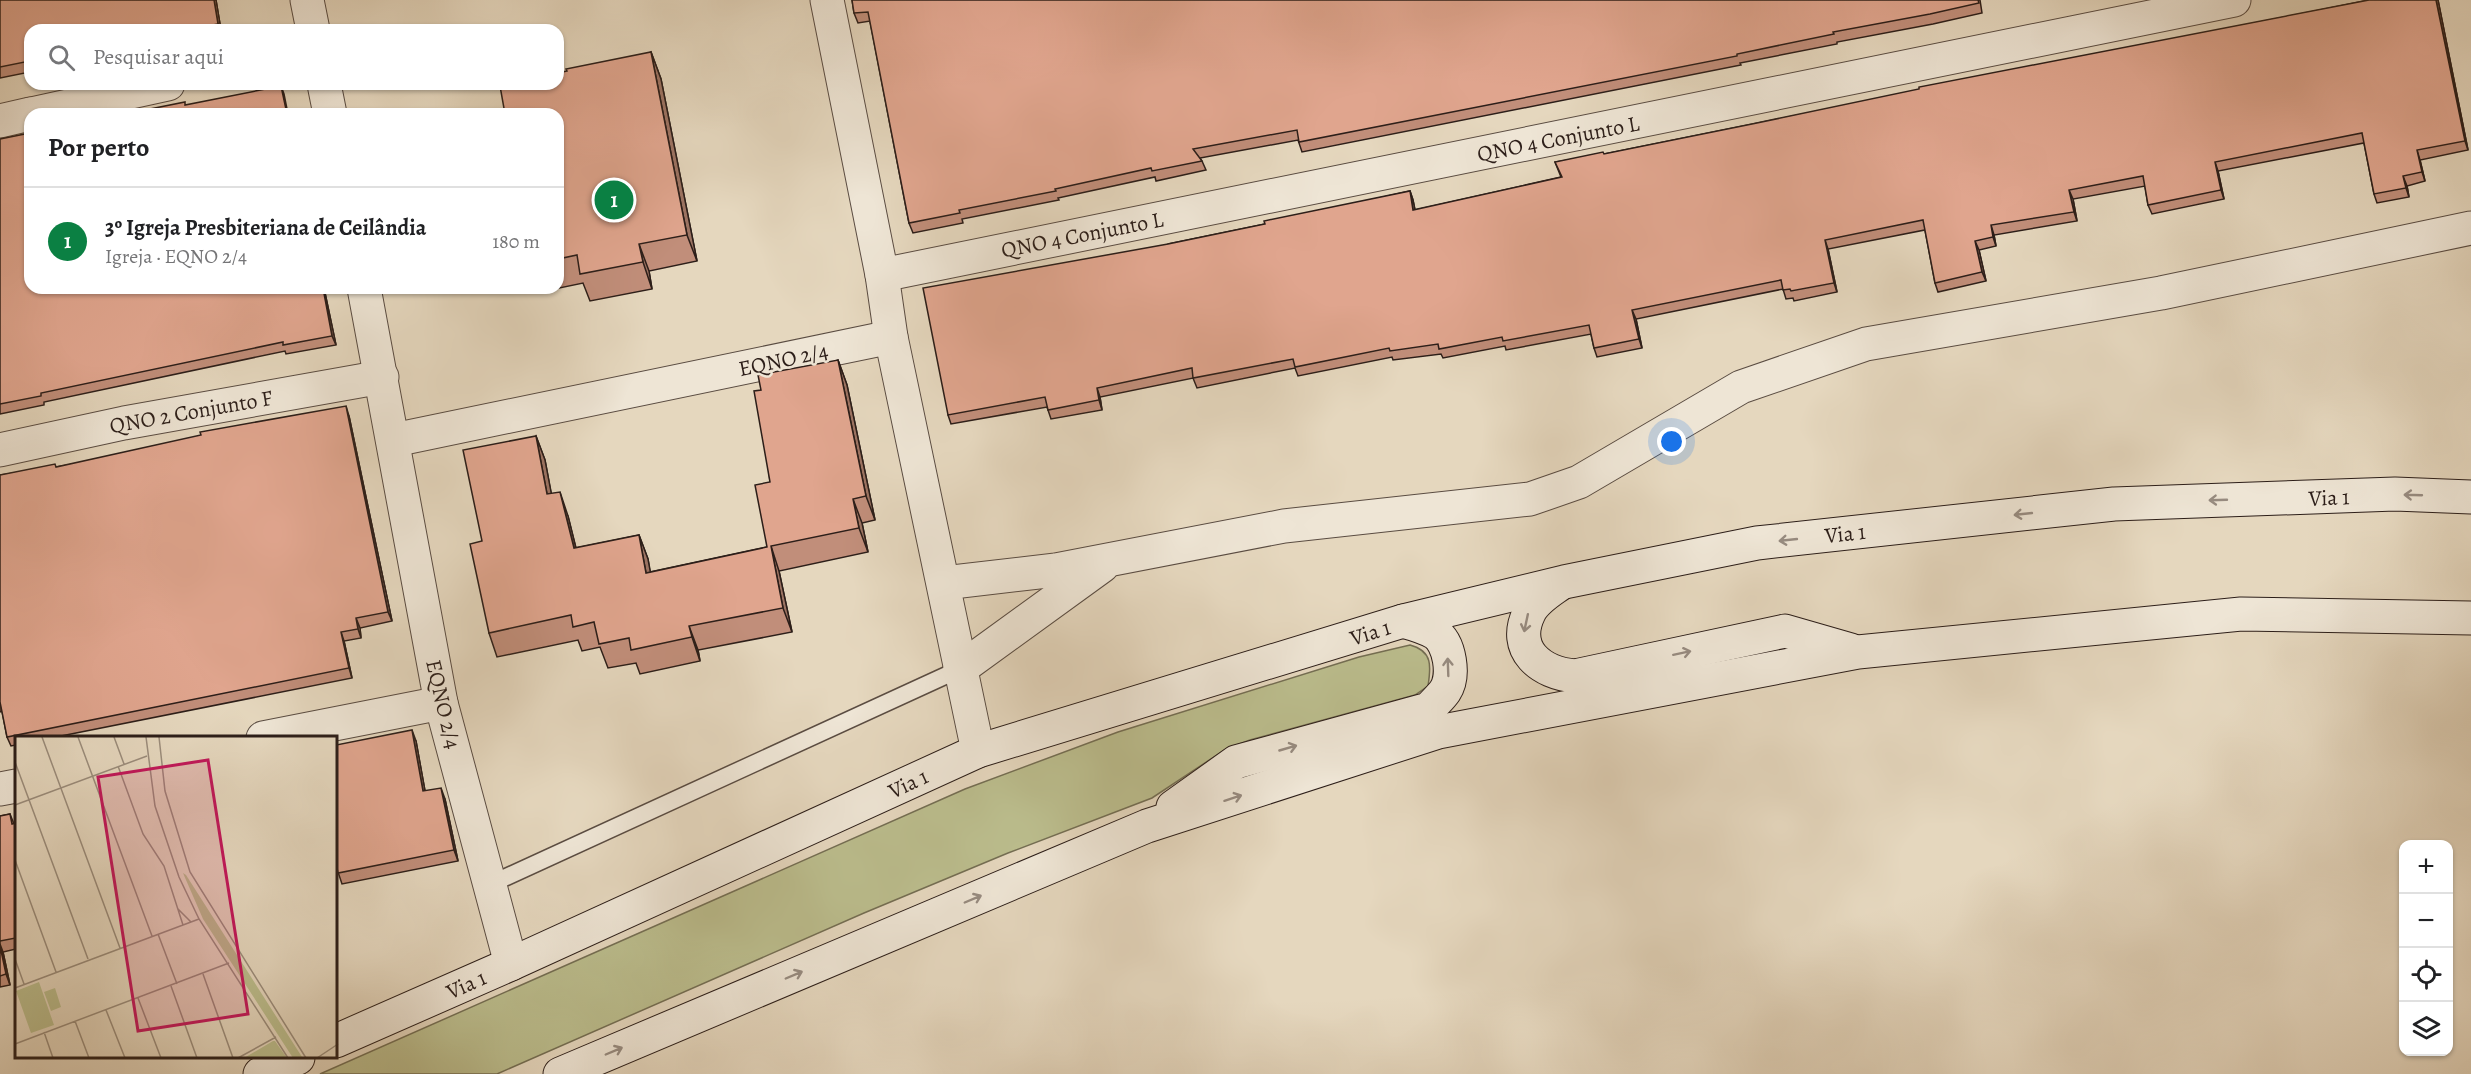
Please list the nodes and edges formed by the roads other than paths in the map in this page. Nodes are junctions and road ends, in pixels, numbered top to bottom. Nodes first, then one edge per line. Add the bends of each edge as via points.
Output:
1 (307, 0) edge
2 (827, 0) edge
3 (2234, 0) edge
4 (312, 24) edge
5 (140, 90) edge
6 (325, 90) edge
7 (58, 108) edge
8 (329, 108) edge
9 (24, 115) edge
10 (0, 121) edge
11 (2471, 228) edge
12 (882, 275) junction
13 (365, 294) edge
14 (891, 337) junction
15 (382, 377) junction
16 (394, 440) junction
17 (0, 450) edge
18 (2471, 497) edge
19 (1110, 560) junction
20 (1564, 582) junction
21 (944, 583) junction
22 (2471, 618) edge
23 (1403, 621) junction
24 (1858, 652) junction
25 (960, 669) junction
26 (441, 703) junction
27 (273, 736) edge
28 (978, 751) junction
29 (15, 786) edge
30 (0, 789) edge
31 (1147, 826) junction
32 (491, 884) junction
33 (511, 964) junction
34 (338, 1040) edge
35 (296, 1059) edge
36 (260, 1074) edge
37 (560, 1074) edge

1 - 4 street
2 - 12 street
3 - 12 street, QNO 4 Conjunto L
5 - 7 street
6 - 8 street
9 - 10 street
11 - 19 street via 2161,293 1866,344 1741,387 1579,482 1530,499 1284,526
12 - 14 street
13 - 15 street, EQNO 2/4
14 - 16 street, EQNO 2/4
14 - 21 street
15 - 16 street, EQNO 2/4
15 - 17 street, QNO 2 Conjunto F via 124,423
16 - 26 street, EQNO 2/4
18 -> 20 street, Via 1 via 2395,495 2114,504 1757,543
19 - 21 street
19 - 25 street
20 - 23 street, Via 1
20 -> 24 street via 1539,598 1524,629 1525,646 1532,657 1540,666 1559,674 1575,676 1785,631
21 - 25 street
22 - 24 street via 2241,614
23 - 28 street, Via 1
31 -> 23 street via 1236,762 1429,709 1446,690 1450,669 1447,649 1437,634
31 -> 24 street via 1438,732
25 - 28 street
25 - 32 lane
26 - 27 street
26 - 32 street, EQNO 2/4
28 - 33 street, Via 1
29 - 30 street
37 -> 31 street
32 - 33 street, EQNO 2/4
33 - 34 street, Via 1
35 - 36 street

